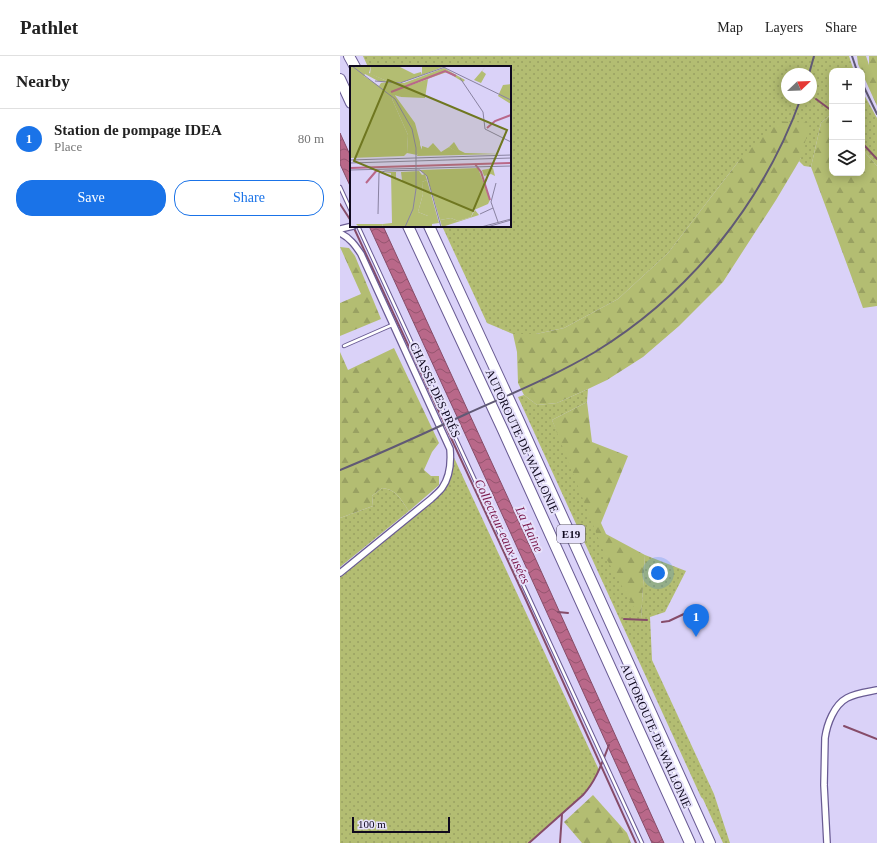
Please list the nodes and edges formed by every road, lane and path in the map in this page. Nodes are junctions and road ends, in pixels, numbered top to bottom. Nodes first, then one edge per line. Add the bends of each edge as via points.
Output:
1 (349, 56) edge
2 (354, 66) edge
3 (340, 79) edge
4 (350, 101) edge
5 (340, 188) edge
6 (350, 209) edge
7 (350, 227) edge
8 (358, 227) edge
9 (408, 227) edge
10 (429, 227) edge
11 (340, 229) edge
12 (340, 233) edge
13 (393, 324) junction
14 (344, 346) dead end
15 (340, 573) edge
16 (877, 690) edge
17 (642, 843) edge
18 (690, 843) edge
19 (710, 843) edge
20 (827, 843) edge

1 - 2 highway
3 - 4 highway
5 - 6 lane
7 - 11 street
8 - 17 lane
9 - 18 highway, AUTOROUTE DE WALLONIE / E19
10 - 19 highway, AUTOROUTE DE WALLONIE / E19
12 - 13 street, CHASSE DES PRÉS via 348,237 361,254
13 - 14 lane
13 - 15 street, CHASSE DES PRÉS via 450,449 448,473 442,488 431,499
16 - 20 street via 843,700 826,731 824,785

